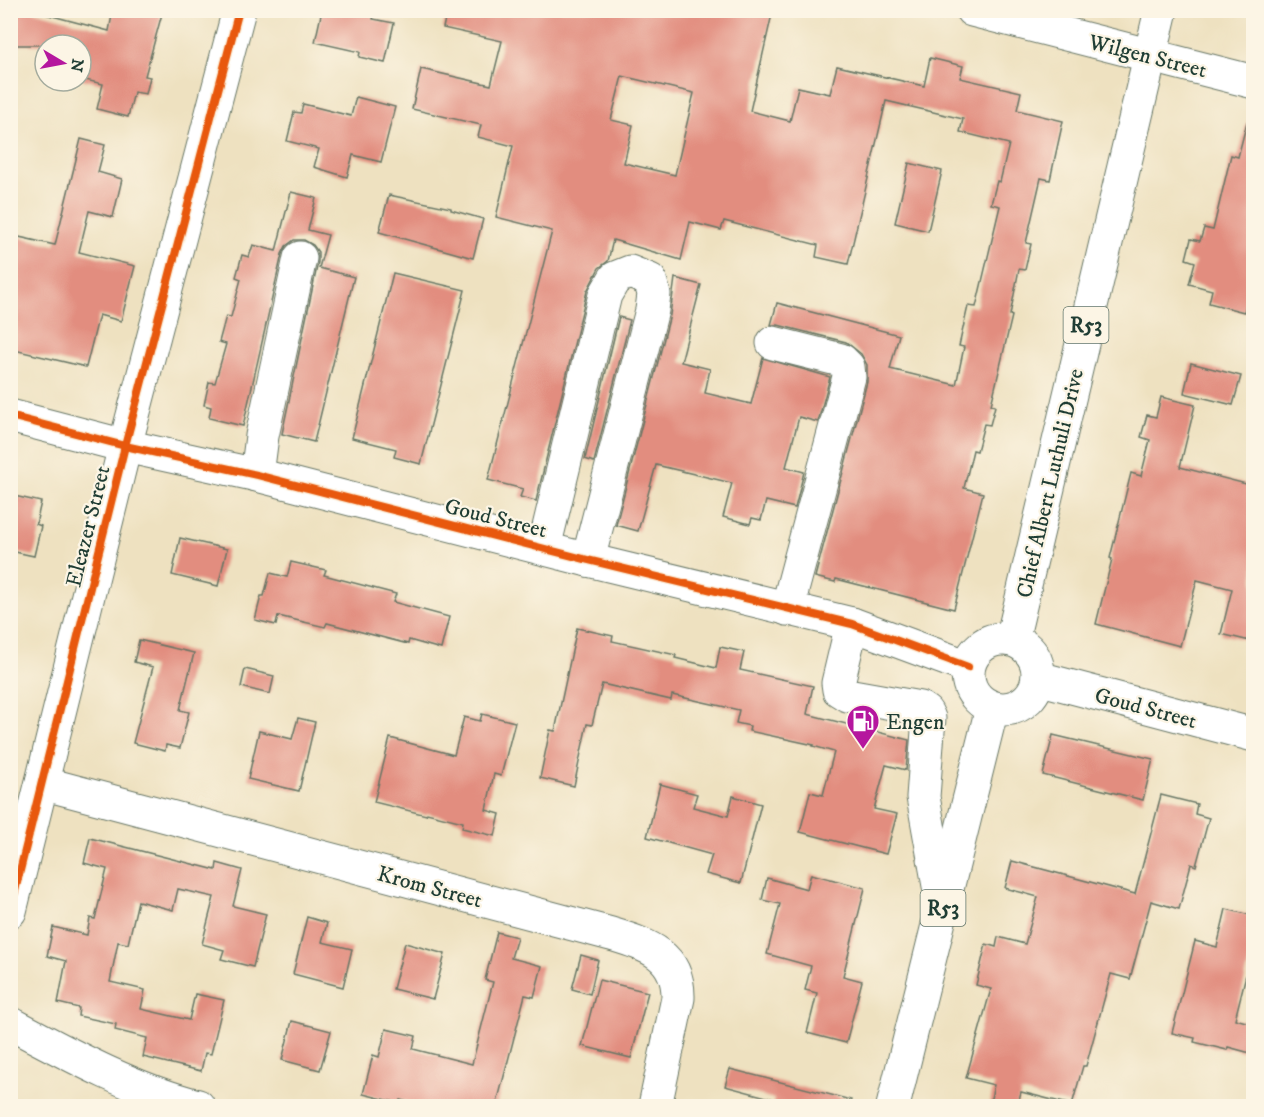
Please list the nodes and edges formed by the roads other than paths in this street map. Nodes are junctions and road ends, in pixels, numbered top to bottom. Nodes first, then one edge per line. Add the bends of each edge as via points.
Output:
1 (238, 10) edge
2 (972, 10) edge
3 (1161, 10) edge
4 (1150, 56) junction
5 (1254, 82) edge
6 (300, 258) dead end
7 (773, 343) dead end
8 (10, 416) edge
9 (125, 446) junction
10 (257, 475) junction
11 (543, 548) junction
12 (588, 560) junction
13 (787, 609) junction
14 (852, 624) junction
15 (1012, 640) junction
16 (968, 667) junction
17 (1038, 678) junction
18 (992, 708) junction
19 (1254, 735) edge
20 (42, 783) junction
21 (944, 908) junction
22 (10, 911) edge
23 (10, 1023) edge
24 (198, 1107) edge
25 (655, 1107) edge
26 (893, 1107) edge

1 - 9 street, Eleazer Street
2 - 4 street, Wilgen Street
3 - 4 street, Chief Albert Luthuli Drive / R53
4 - 5 street, Wilgen Street
4 - 15 street, Chief Albert Luthuli Drive / R53
6 - 10 street
7 - 13 street via 840,360 848,367 849,377
8 - 9 street, Goud Street
9 - 10 street, Goud Street
9 - 20 street, Eleazer Street
10 - 11 street, Goud Street
11 - 12 street, Goud Street
11 - 12 street via 605,295 615,278 630,272 650,280 654,294 652,310
12 - 13 street, Goud Street
13 - 14 street, Goud Street
14 - 16 street, Goud Street
14 - 21 street via 839,690 847,695 920,708 929,718 923,797
15 - 16 street via 1000,639 978,648
15 - 17 street via 1032,654
16 - 18 street via 973,694
17 - 18 street via 1022,704 1005,710
17 - 19 street, Goud Street
18 - 21 street, R53
20 - 22 street, Eleazer Street
20 - 25 street, Krom Street via 647,945 674,970 678,983
21 - 26 street, R53
23 - 24 street via 143,1088

